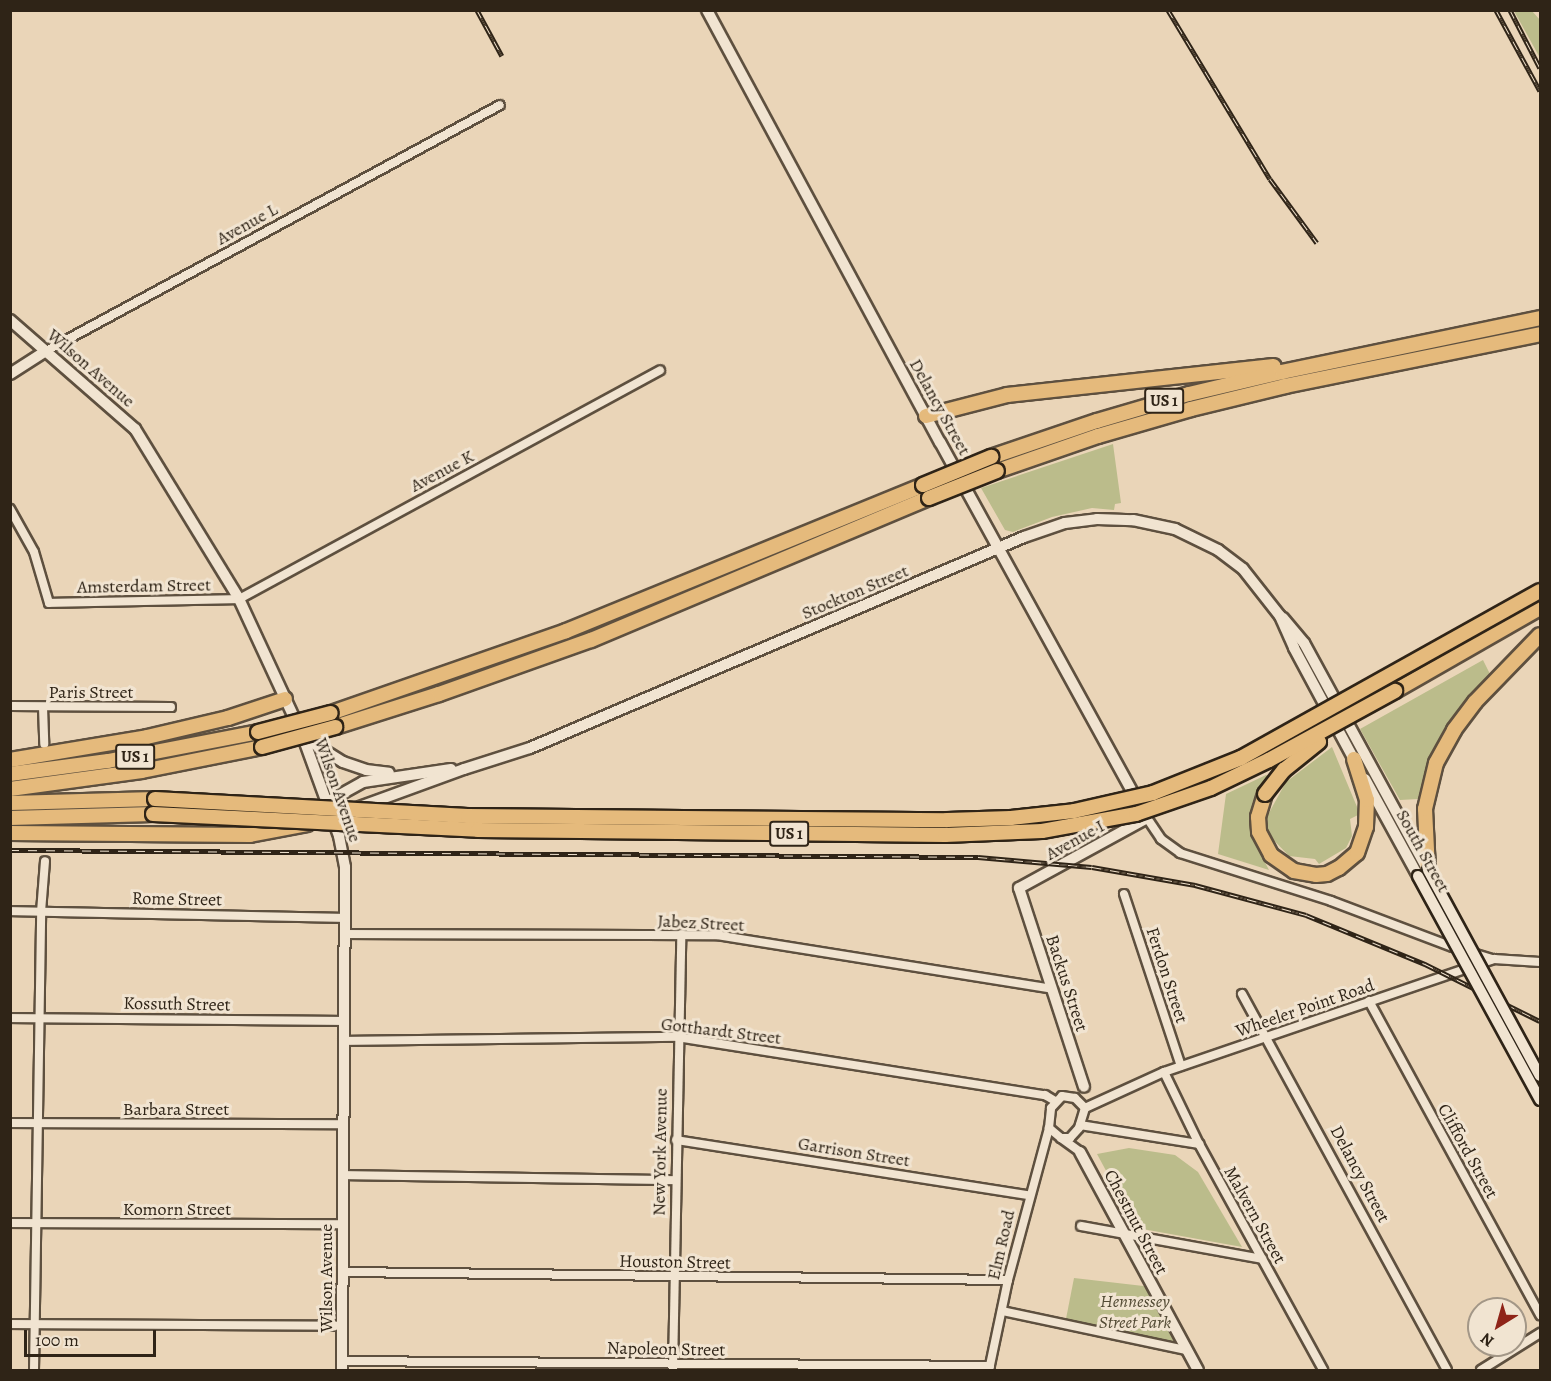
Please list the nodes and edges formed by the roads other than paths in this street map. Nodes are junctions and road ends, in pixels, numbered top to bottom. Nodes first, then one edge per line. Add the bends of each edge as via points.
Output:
1 (707, 10) edge
2 (500, 105) dead end
3 (1540, 318) edge
4 (10, 320) edge
5 (1540, 334) edge
6 (46, 351) junction
7 (1341, 359) junction
8 (660, 370) dead end
9 (10, 374) edge
10 (926, 416) junction
11 (10, 509) edge
12 (999, 547) junction
13 (1255, 582) joint
14 (1540, 591) edge
15 (239, 599) junction
16 (1540, 608) edge
17 (1280, 616) junction
18 (1540, 635) edge
19 (1395, 691) junction
20 (285, 699) junction
21 (10, 706) edge
22 (43, 707) junction
23 (171, 707) dead end
24 (303, 737) junction
25 (44, 744) dead end
26 (1354, 759) junction
27 (10, 760) edge
28 (464, 769) junction
29 (10, 774) edge
30 (401, 775) junction
31 (10, 789) edge
32 (327, 802) junction
33 (10, 803) edge
34 (332, 817) junction
35 (10, 818) edge
36 (1148, 818) junction
37 (10, 833) edge
38 (45, 861) dead end
39 (1423, 873) junction
40 (1019, 888) joint
41 (1124, 894) dead end
42 (10, 911) edge
43 (42, 912) junction
44 (344, 918) junction
45 (345, 934) junction
46 (681, 934) junction
47 (1494, 959) junction
48 (1540, 962) edge
49 (1052, 988) junction
50 (1242, 994) dead end
51 (1369, 1001) junction
52 (10, 1018) edge
53 (40, 1018) junction
54 (343, 1021) junction
55 (677, 1038) junction
56 (1267, 1038) junction
57 (343, 1041) junction
58 (1181, 1066) junction
59 (1164, 1072) junction
60 (1540, 1076) edge
61 (1084, 1087) junction
62 (1075, 1098) junction
63 (1540, 1100) edge
64 (1055, 1101) junction
65 (1084, 1106) junction
66 (10, 1123) edge
67 (38, 1123) junction
68 (342, 1124) junction
69 (1080, 1125) junction
70 (1049, 1128) junction
71 (1075, 1132) junction
72 (1061, 1138) junction
73 (676, 1140) junction
74 (1199, 1144) junction
75 (1080, 1152) junction
76 (343, 1175) junction
77 (675, 1180) junction
78 (1029, 1194) junction
79 (10, 1223) edge
80 (37, 1223) junction
81 (343, 1224) junction
82 (1081, 1226) dead end
83 (1124, 1236) junction
84 (1262, 1259) junction
85 (343, 1272) junction
86 (673, 1277) junction
87 (1008, 1280) junction
88 (1002, 1311) junction
89 (1540, 1315) edge
90 (10, 1324) edge
91 (34, 1324) junction
92 (342, 1326) junction
93 (1540, 1333) edge
94 (1186, 1350) junction
95 (342, 1366) edge
96 (673, 1368) edge
97 (989, 1368) edge
98 (34, 1371) edge
99 (1198, 1371) edge
100 (1323, 1371) edge
101 (1447, 1371) edge
102 (1481, 1371) edge

1 - 10 main road, Delancy Street
2 - 6 street, Avenue L
3 - 7 highway, US 1
4 - 6 main road, Wilson Avenue
5 - 31 highway, bridge via 1243,396 1160,418 997,471 591,640 335,727 262,747 142,771
6 - 9 main road, Avenue L
6 - 15 main road, Wilson Avenue via 135,429
7 - 10 highway via 1007,395
7 - 29 highway, US 1, bridge via 1148,405 991,457 566,631 331,713 150,754
8 - 15 street, Avenue K
10 - 12 main road, Delancy Street
11 - 15 street, Amsterdam Street via 34,552 49,603
12 - 13 main road, Stockton Street via 1065,523 1133,520 1175,529 1204,542 1231,559
12 - 28 main road, Stockton Street via 541,743
12 - 36 main road, Delancy Street
13 - 17 main road, South Street
14 - 33 highway, bridge via 1227,764 1153,793 1066,812 947,820 468,816 155,799
15 - 20 main road, Wilson Avenue
16 - 19 highway, US 1
17 - 26 main road, South Street
17 - 39 main road, South Street via 1304,643
18 - 39 highway via 1475,702 1441,752 1430,781
19 - 26 highway, bridge via 1301,755 1265,794 1258,817 1259,832 1271,855 1294,871 1327,874 1357,853 1366,827 1367,800
19 - 35 highway, US 1, bridge via 1212,788 1136,814 1042,831 930,835 478,830 153,814
20 - 24 main road, Wilson Avenue
20 - 27 highway via 228,718 147,737
21 - 22 street, Paris Street
22 - 23 street, Paris Street
22 - 25 street
24 - 30 main road via 343,762
24 - 32 main road, Wilson Avenue
26 - 39 main road, South Street
28 - 30 main road, Stockton Street
28 - 34 main road, Stockton Street
30 - 32 main road, Stockton Street via 363,782
32 - 34 main road, Wilson Avenue
34 - 37 highway via 250,835
34 - 44 main road, Wilson Avenue via 345,867
36 - 40 main road, Avenue I
36 - 47 street via 1161,838 1180,853
38 - 43 street
39 - 60 main road, South Street, bridge
39 - 63 main road, South Street, bridge
40 - 49 main road, Backus Street
41 - 58 street, Ferdon Street
42 - 43 street, Rome Street
43 - 44 street, Rome Street
43 - 53 street
44 - 45 main road, Wilson Avenue
45 - 46 street, Jabez Street
45 - 54 main road, Wilson Avenue
46 - 49 street, Jabez Street via 716,935
46 - 55 street, New York Avenue
47 - 48 street, Wheeler Point Road
47 - 51 street, Wheeler Point Road
49 - 61 main road, Backus Street
50 - 56 street, Delancy Street
51 - 56 street, Wheeler Point Road
51 - 89 street, Clifford Street
52 - 53 street, Kossuth Street
53 - 54 street, Kossuth Street
53 - 67 street
54 - 57 main road, Wilson Avenue
55 - 57 street, Gotthardt Street
55 - 64 street, Gotthardt Street via 1045,1095
55 - 73 street, New York Avenue
56 - 58 street, Wheeler Point Road
56 - 101 street, Delancy Street
57 - 68 main road, Wilson Avenue
58 - 59 street, Wheeler Point Road
59 - 65 street, Wheeler Point Road
59 - 74 street, Malvern Street
61 - 62 street
61 - 65 street
62 - 64 street via 1062,1096
62 - 65 street
64 - 70 street
65 - 69 street
66 - 67 street, Barbara Street
67 - 68 street, Barbara Street
67 - 80 street
68 - 76 main road, Wilson Avenue
69 - 71 street
69 - 74 street
70 - 72 street
70 - 78 street, Elm Road
71 - 72 street via 1070,1138
71 - 75 street
72 - 75 street
73 - 77 street, New York Avenue
73 - 78 street, Garrison Street
74 - 84 street, Malvern Street
75 - 83 main road, Chestnut Street
76 - 77 street
76 - 81 main road, Wilson Avenue
77 - 86 street, New York Avenue
78 - 87 street, Elm Road
79 - 80 street, Komorn Street
80 - 81 street, Komorn Street
80 - 91 street
81 - 85 main road, Wilson Avenue
82 - 83 street
83 - 84 street
83 - 94 main road, Chestnut Street
84 - 100 street, Malvern Street
85 - 86 street, Houston Street
85 - 92 main road, Wilson Avenue
86 - 87 street, Houston Street
86 - 96 street, New York Avenue
87 - 88 street, Elm Road
88 - 94 street
88 - 97 street, Elm Road
90 - 91 street
91 - 92 street
91 - 98 street
92 - 95 main road, Wilson Avenue
93 - 102 street
94 - 99 main road, Chestnut Street
95 - 96 street, Napoleon Street
96 - 97 street, Napoleon Street

